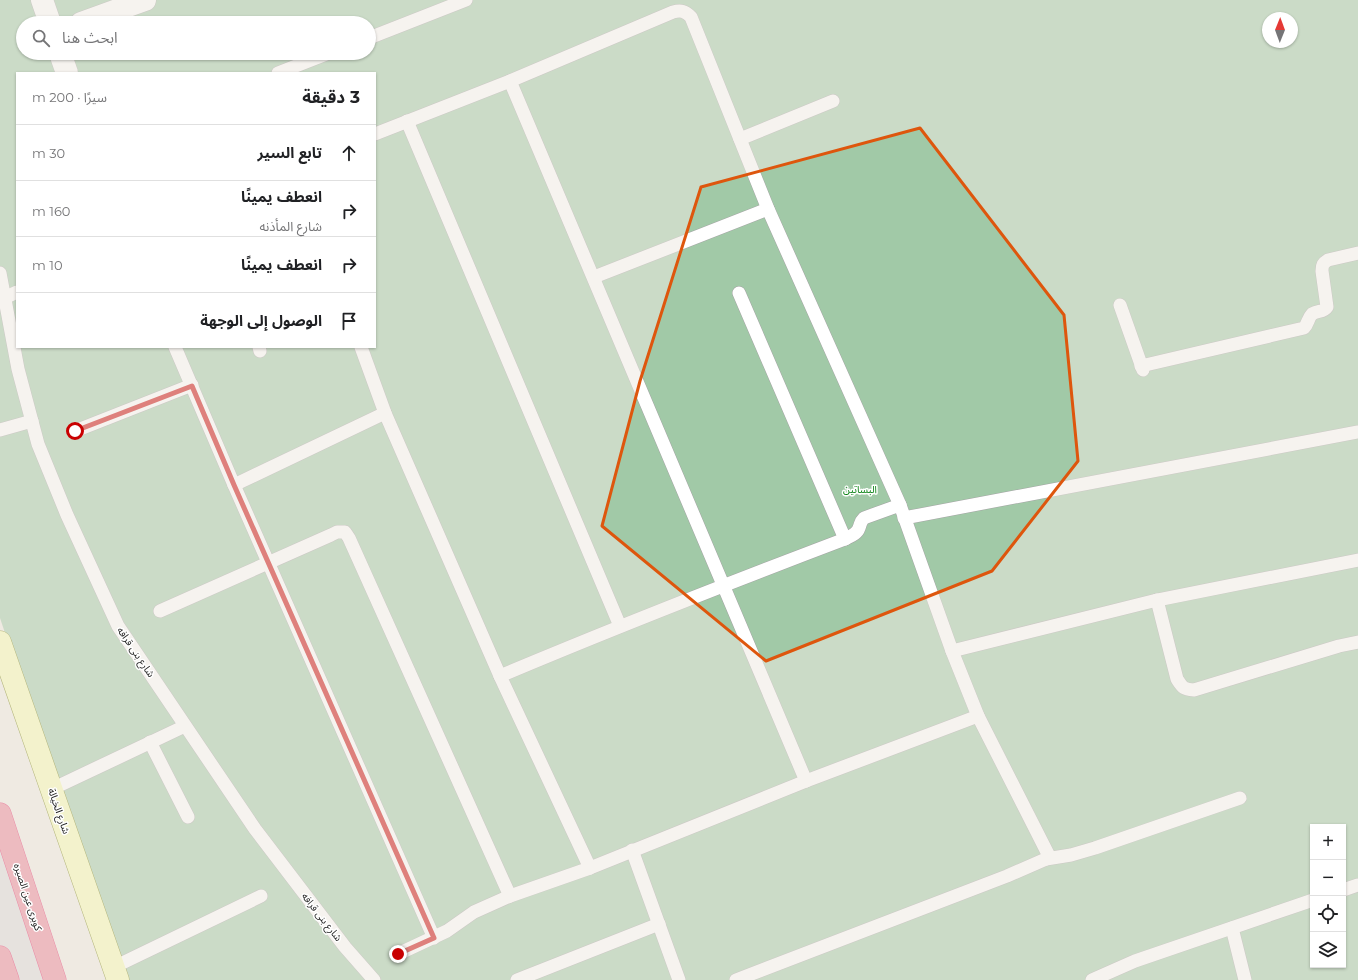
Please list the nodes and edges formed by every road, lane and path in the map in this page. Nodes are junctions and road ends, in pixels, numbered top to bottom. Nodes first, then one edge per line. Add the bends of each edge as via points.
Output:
1 (42, 0) edge
2 (145, 0) edge
3 (466, 0) edge
4 (676, 5) edge
5 (48, 16) edge
6 (100, 16) edge
7 (376, 35) edge
8 (62, 60) edge
9 (311, 60) edge
10 (67, 72) edge
11 (281, 72) edge
12 (510, 81) junction
13 (833, 101) dead end
14 (407, 122) junction
15 (376, 134) edge
16 (740, 139) junction
17 (768, 208) junction
18 (1358, 253) edge
19 (0, 273) edge
20 (594, 277) junction
21 (16, 292) edge
22 (738, 293) dead end
23 (4, 298) junction
24 (1120, 305) dead end
25 (175, 348) edge
26 (361, 348) edge
27 (192, 386) junction
28 (385, 413) junction
29 (32, 421) junction
30 (0, 430) edge
31 (75, 431) dead end
32 (1358, 432) edge
33 (234, 485) junction
34 (900, 505) junction
35 (904, 518) junction
36 (845, 539) junction
37 (1358, 560) edge
38 (268, 563) junction
39 (723, 585) junction
40 (1157, 600) junction
41 (160, 611) dead end
42 (620, 626) junction
43 (0, 642) edge
44 (1358, 642) edge
45 (952, 651) junction
46 (500, 676) junction
47 (978, 716) junction
48 (185, 726) junction
49 (150, 742) junction
50 (806, 781) junction
51 (52, 788) junction
52 (1240, 798) dead end
53 (0, 814) edge
54 (188, 817) dead end
55 (632, 850) junction
56 (1046, 860) junction
57 (590, 868) junction
58 (1358, 885) edge
59 (1346, 889) edge
60 (261, 896) dead end
61 (510, 896) junction
62 (1310, 901) edge
63 (659, 924) junction
64 (1232, 928) junction
65 (434, 938) junction
66 (398, 954) dead end
67 (0, 957) edge
68 (116, 974) edge
69 (1121, 974) edge
70 (8, 980) edge
71 (55, 980) edge
72 (374, 980) edge
73 (517, 980) edge
74 (679, 980) edge
75 (736, 980) edge
76 (1092, 980) edge
77 (1245, 980) edge

1 - 5 street
2 - 6 street
3 - 7 lane
4 - 12 lane
4 - 16 lane via 691,17
8 - 10 street
9 - 11 lane
12 - 14 lane
12 - 20 lane
13 - 16 lane
14 - 15 lane
14 - 42 lane
16 - 17 lane
17 - 20 lane
17 - 34 lane
18 - 24 lane via 1325,262 1322,266 1327,307 1322,312 1313,314 1304,328 1142,368
19 - 23 lane, شارع بنى قرافه
20 - 39 lane
21 - 23 lane
22 - 36 lane
23 - 29 lane, شارع بنى قرافه via 18,369
25 - 27 lane
26 - 28 lane
27 - 31 lane
27 - 33 lane
28 - 33 lane
28 - 46 lane
29 - 30 lane
29 - 48 lane, شارع بنى قرافه via 38,444 66,516 118,626
32 - 35 lane
33 - 38 lane
34 - 35 lane
34 - 36 lane via 864,518 858,531
35 - 45 lane
36 - 39 lane
37 - 40 lane
38 - 41 lane
38 - 61 lane via 337,532 347,534
38 - 65 lane
39 - 42 lane
39 - 50 lane
40 - 44 lane via 1177,679 1185,689 1194,690
40 - 45 lane
42 - 46 lane
43 - 51 street, شارع الخيالة
45 - 47 lane
46 - 57 lane
47 - 50 lane
47 - 56 lane via 1049,856
48 - 49 lane
48 - 72 lane, شارع بنى قرافه via 254,830 345,947
49 - 51 lane
49 - 54 lane
50 - 55 lane
51 - 68 street, شارع الخيالة
52 - 56 lane via 1095,848
53 - 71 highway, كوبرى عين الصيره
55 - 57 lane
55 - 63 lane
56 - 75 lane
57 - 61 lane
58 - 59 lane
60 - 68 lane
61 - 65 lane via 474,912 447,932
62 - 64 lane
63 - 73 lane
63 - 74 lane
64 - 69 lane via 1135,961
64 - 77 lane
65 - 66 lane
67 - 70 highway
69 - 76 lane

